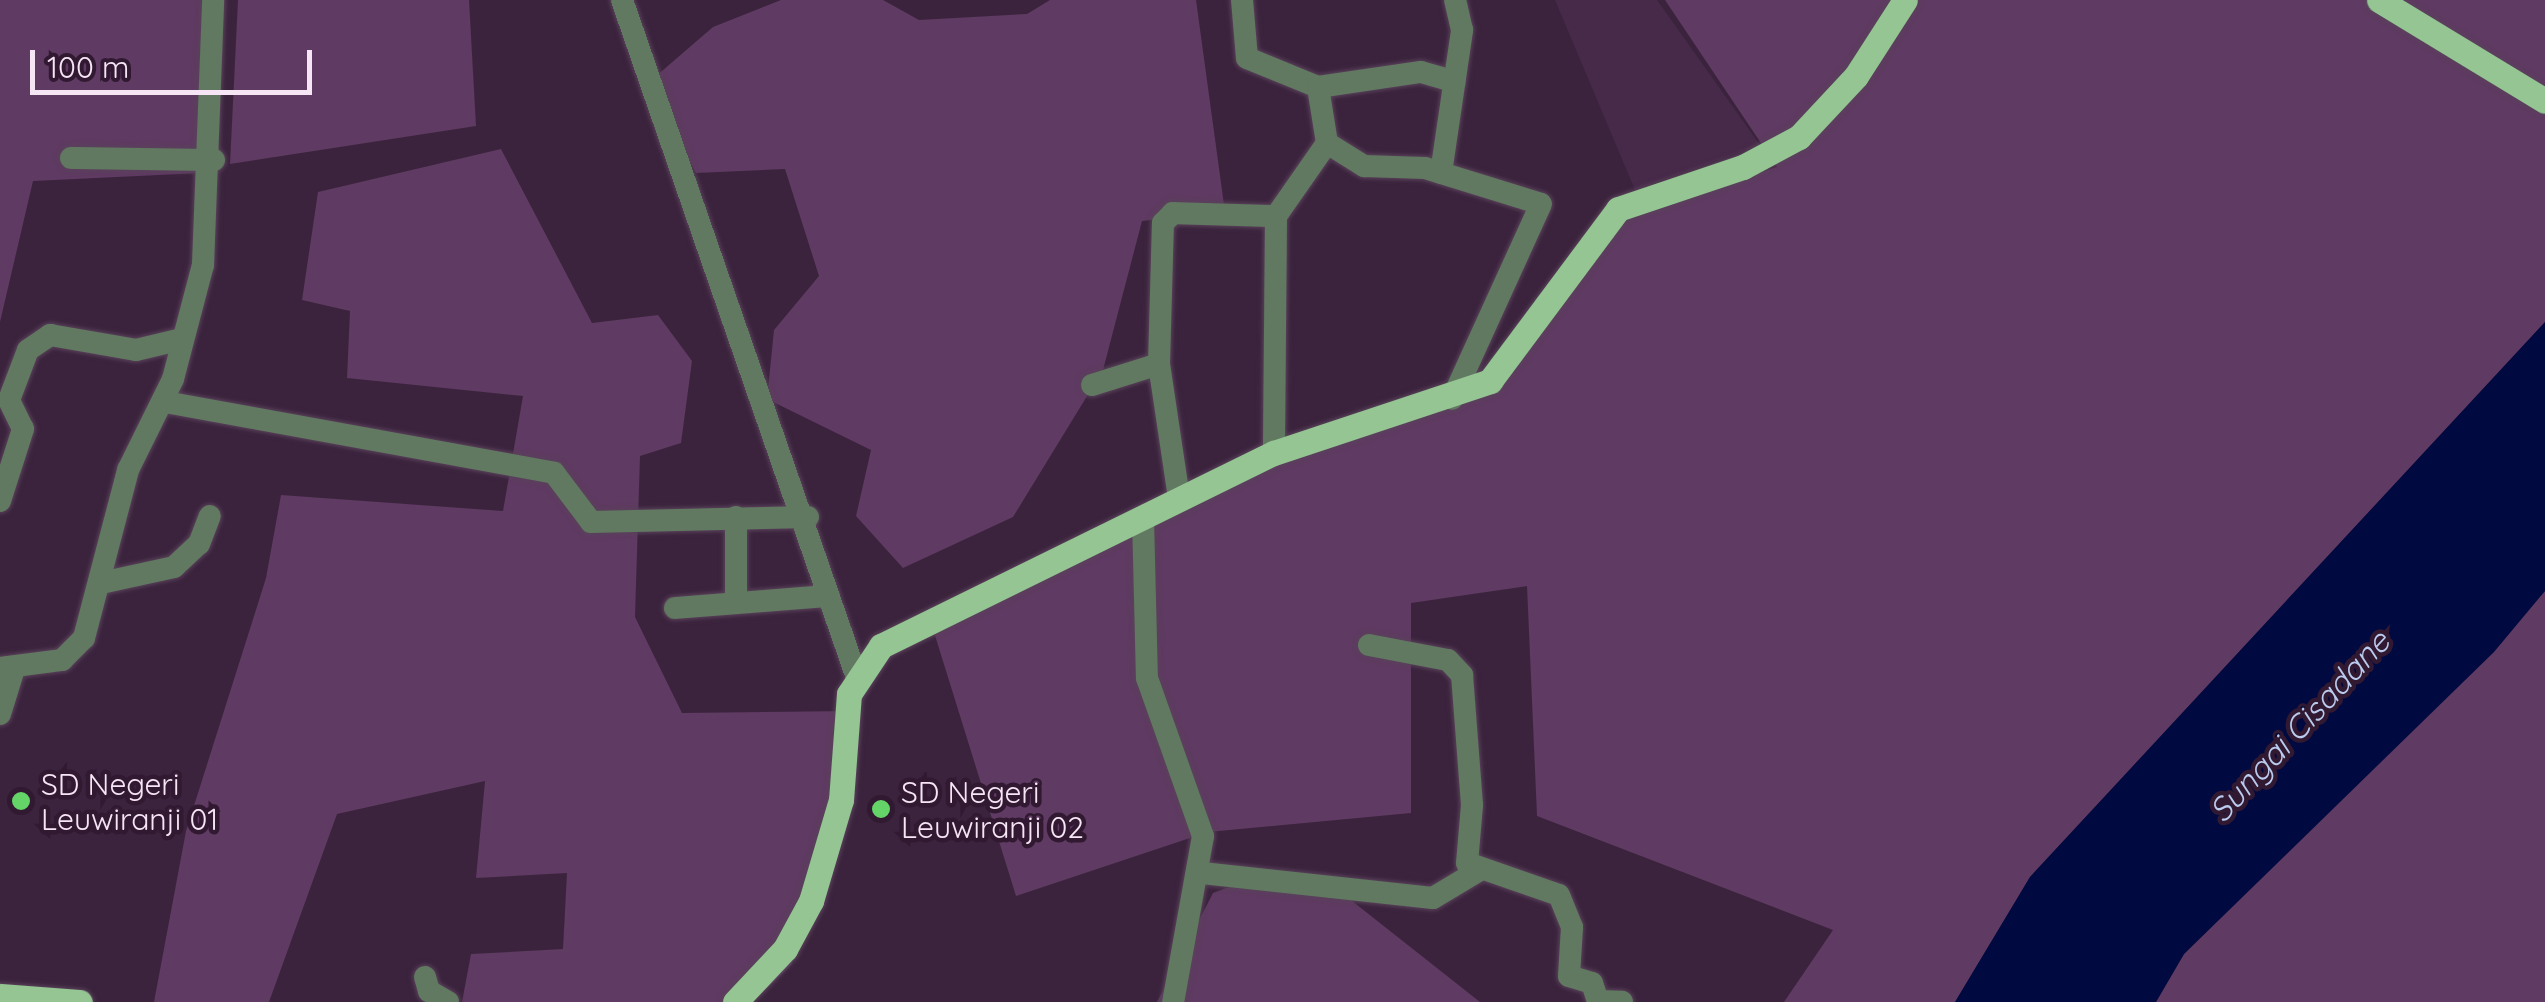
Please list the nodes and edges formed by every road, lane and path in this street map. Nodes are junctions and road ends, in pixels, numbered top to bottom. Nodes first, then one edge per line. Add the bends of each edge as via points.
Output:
1 (213, 0) edge
2 (622, 0) edge
3 (1242, 0) edge
4 (1456, 0) edge
5 (1905, 0) edge
6 (2379, 0) edge
7 (1454, 82) junction
8 (1318, 87) junction
9 (2545, 101) edge
10 (1327, 143) junction
11 (72, 158) dead end
12 (214, 160) junction
13 (1440, 172) junction
14 (1276, 216) junction
15 (178, 340) junction
16 (1159, 364) junction
17 (1092, 385) dead end
18 (1452, 399) junction
19 (165, 402) junction
20 (1274, 453) junction
21 (1179, 498) junction
22 (0, 501) edge
23 (210, 516) dead end
24 (736, 516) junction
25 (808, 517) junction
26 (1143, 518) junction
27 (101, 583) junction
28 (829, 596) junction
29 (736, 598) junction
30 (674, 608) dead end
31 (1369, 644) dead end
32 (6, 670) edge
33 (856, 672) junction
34 (0, 714) edge
35 (1478, 872) junction
36 (1202, 873) junction
37 (426, 977) dead end
38 (0, 996) edge
39 (80, 1002) edge
40 (448, 1002) edge
41 (735, 1002) edge
42 (1172, 1002) edge
43 (1622, 1002) edge

1 - 12 street
2 - 25 street
3 - 8 street via 1248,58
4 - 7 street via 1462,30
5 - 18 main road via 1856,76 1799,137 1743,167 1618,209 1508,365
6 - 9 main road
7 - 8 street via 1421,72
7 - 13 street
8 - 10 street
10 - 13 street via 1364,166
10 - 14 street
11 - 12 street
12 - 15 street via 203,265
13 - 18 street via 1540,204
14 - 16 street via 1173,214 1163,223
14 - 20 street
15 - 19 street
15 - 22 street via 136,350 50,335 28,350 9,400 23,429
16 - 17 street
16 - 21 street
18 - 20 main road
19 - 24 street via 554,473 590,522
19 - 27 street via 128,470
20 - 21 main road
21 - 26 main road
23 - 27 street via 199,544 174,567
24 - 25 street
24 - 29 street
25 - 28 street
26 - 33 main road via 881,646
26 - 36 street via 1147,678 1195,793
27 - 32 street via 75,649
28 - 29 street
28 - 33 street
29 - 30 street
31 - 35 street via 1448,660 1462,674 1472,805 1464,852
32 - 34 street
33 - 41 main road via 840,800 811,901 785,949
35 - 36 street via 1433,898
35 - 43 street via 1559,895 1572,927 1568,976 1592,984 1598,1000
36 - 42 street
37 - 40 street via 429,991
38 - 39 main road

